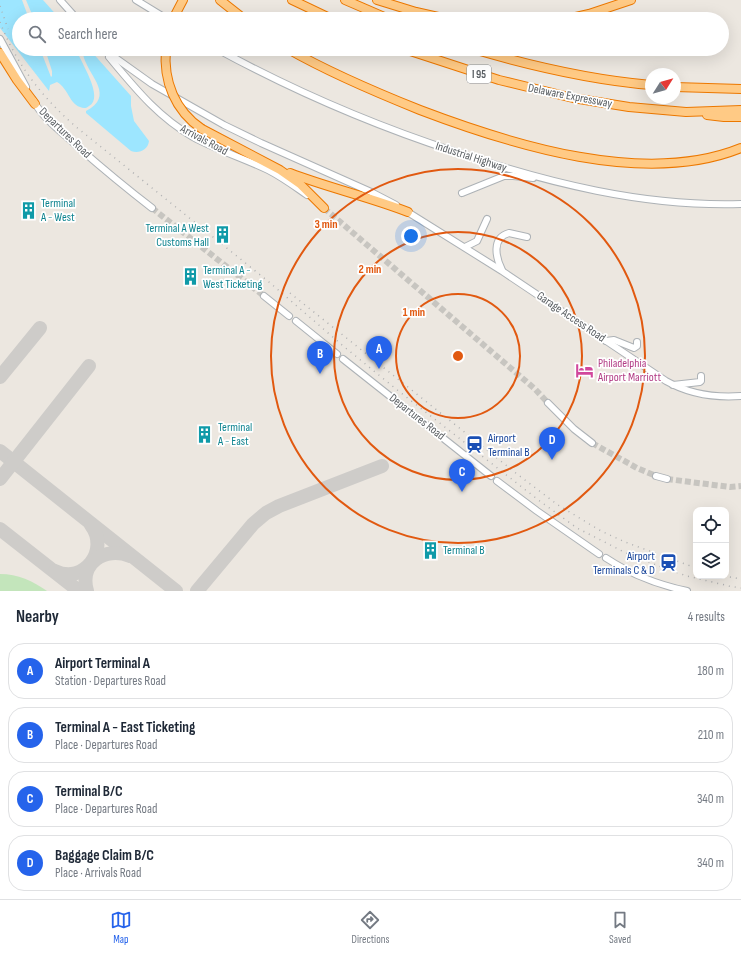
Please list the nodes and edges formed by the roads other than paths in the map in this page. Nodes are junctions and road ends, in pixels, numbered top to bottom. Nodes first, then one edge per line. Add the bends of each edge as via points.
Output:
1 (60, 0) edge
2 (136, 0) edge
3 (142, 0) edge
4 (183, 0) edge
5 (220, 0) edge
6 (292, 0) edge
7 (345, 0) edge
8 (377, 0) edge
9 (631, 0) edge
10 (71, 12) edge
11 (157, 12) edge
12 (159, 12) edge
13 (174, 12) edge
14 (235, 12) edge
15 (317, 12) edge
16 (373, 12) edge
17 (416, 12) edge
18 (595, 12) edge
19 (0, 39) edge
20 (0, 53) edge
21 (109, 56) edge
22 (113, 56) edge
23 (166, 56) edge
24 (231, 56) edge
25 (301, 56) edge
26 (424, 56) edge
27 (500, 56) edge
28 (645, 84) edge
29 (681, 87) edge
30 (741, 89) edge
31 (35, 104) junction
32 (741, 110) edge
33 (686, 112) junction
34 (741, 117) edge
35 (741, 148) edge
36 (275, 167) junction
37 (544, 179) junction
38 (462, 193) dead end
39 (741, 204) edge
40 (152, 208) tunnel mouth
41 (324, 208) joint
42 (408, 212) junction
43 (487, 219) dead end
44 (527, 237) dead end
45 (465, 247) junction
46 (502, 271) junction
47 (264, 296) tunnel mouth
48 (289, 316) dead end
49 (296, 321) dead end
50 (606, 341) junction
51 (637, 342) dead end
52 (337, 354) dead end
53 (343, 359) dead end
54 (701, 376) dead end
55 (673, 385) junction
56 (741, 396) edge
57 (548, 402) tunnel mouth
58 (592, 443) tunnel mouth
59 (491, 476) dead end
60 (656, 476) tunnel mouth
61 (667, 479) tunnel mouth
62 (497, 481) dead end
63 (599, 554) dead end
64 (606, 558) dead end
65 (687, 591) edge

1 - 10 street
2 - 11 street
3 - 12 street
4 - 13 highway
5 - 14 highway
6 - 15 highway
7 - 16 highway
8 - 17 highway
9 - 18 highway
19 - 31 street, Departures Road
20 - 31 highway
21 - 41 street, Arrivals Road via 149,104 188,134 275,173
22 - 42 street, Garage Access Road via 152,84 224,125 387,199
23 - 36 highway, bridge via 168,84 186,116 202,129
24 - 37 street, Industrial Highway via 290,86 365,119 490,164
25 - 35 highway via 335,74 402,103 491,134 550,150 616,162 652,164 700,159
26 - 33 highway, Delaware Expressway / I 95 via 486,77 556,95
27 - 28 highway, Delaware Expressway / I 95 via 553,70
29 - 30 highway
31 - 40 street, Departures Road via 59,130
32 - 33 highway, Delaware Expressway / I 95
33 - 34 highway
36 - 41 highway via 300,184
36 - 42 highway via 318,184 378,200
37 - 38 street via 507,176
37 - 39 street, Industrial Highway via 651,200
42 - 45 street, Garage Access Road
43 - 45 street via 477,241
44 - 46 street via 509,233 500,239 496,255
45 - 46 street, Garage Access Road
46 - 50 street, Garage Access Road
47 - 48 street
49 - 52 street
50 - 51 street via 614,340 634,348
50 - 55 street, Garage Access Road
53 - 59 street, Departures Road
54 - 55 street via 700,382
55 - 56 street, Garage Access Road via 704,395
57 - 58 street via 574,429
60 - 61 street
62 - 63 street
64 - 65 street via 642,576

